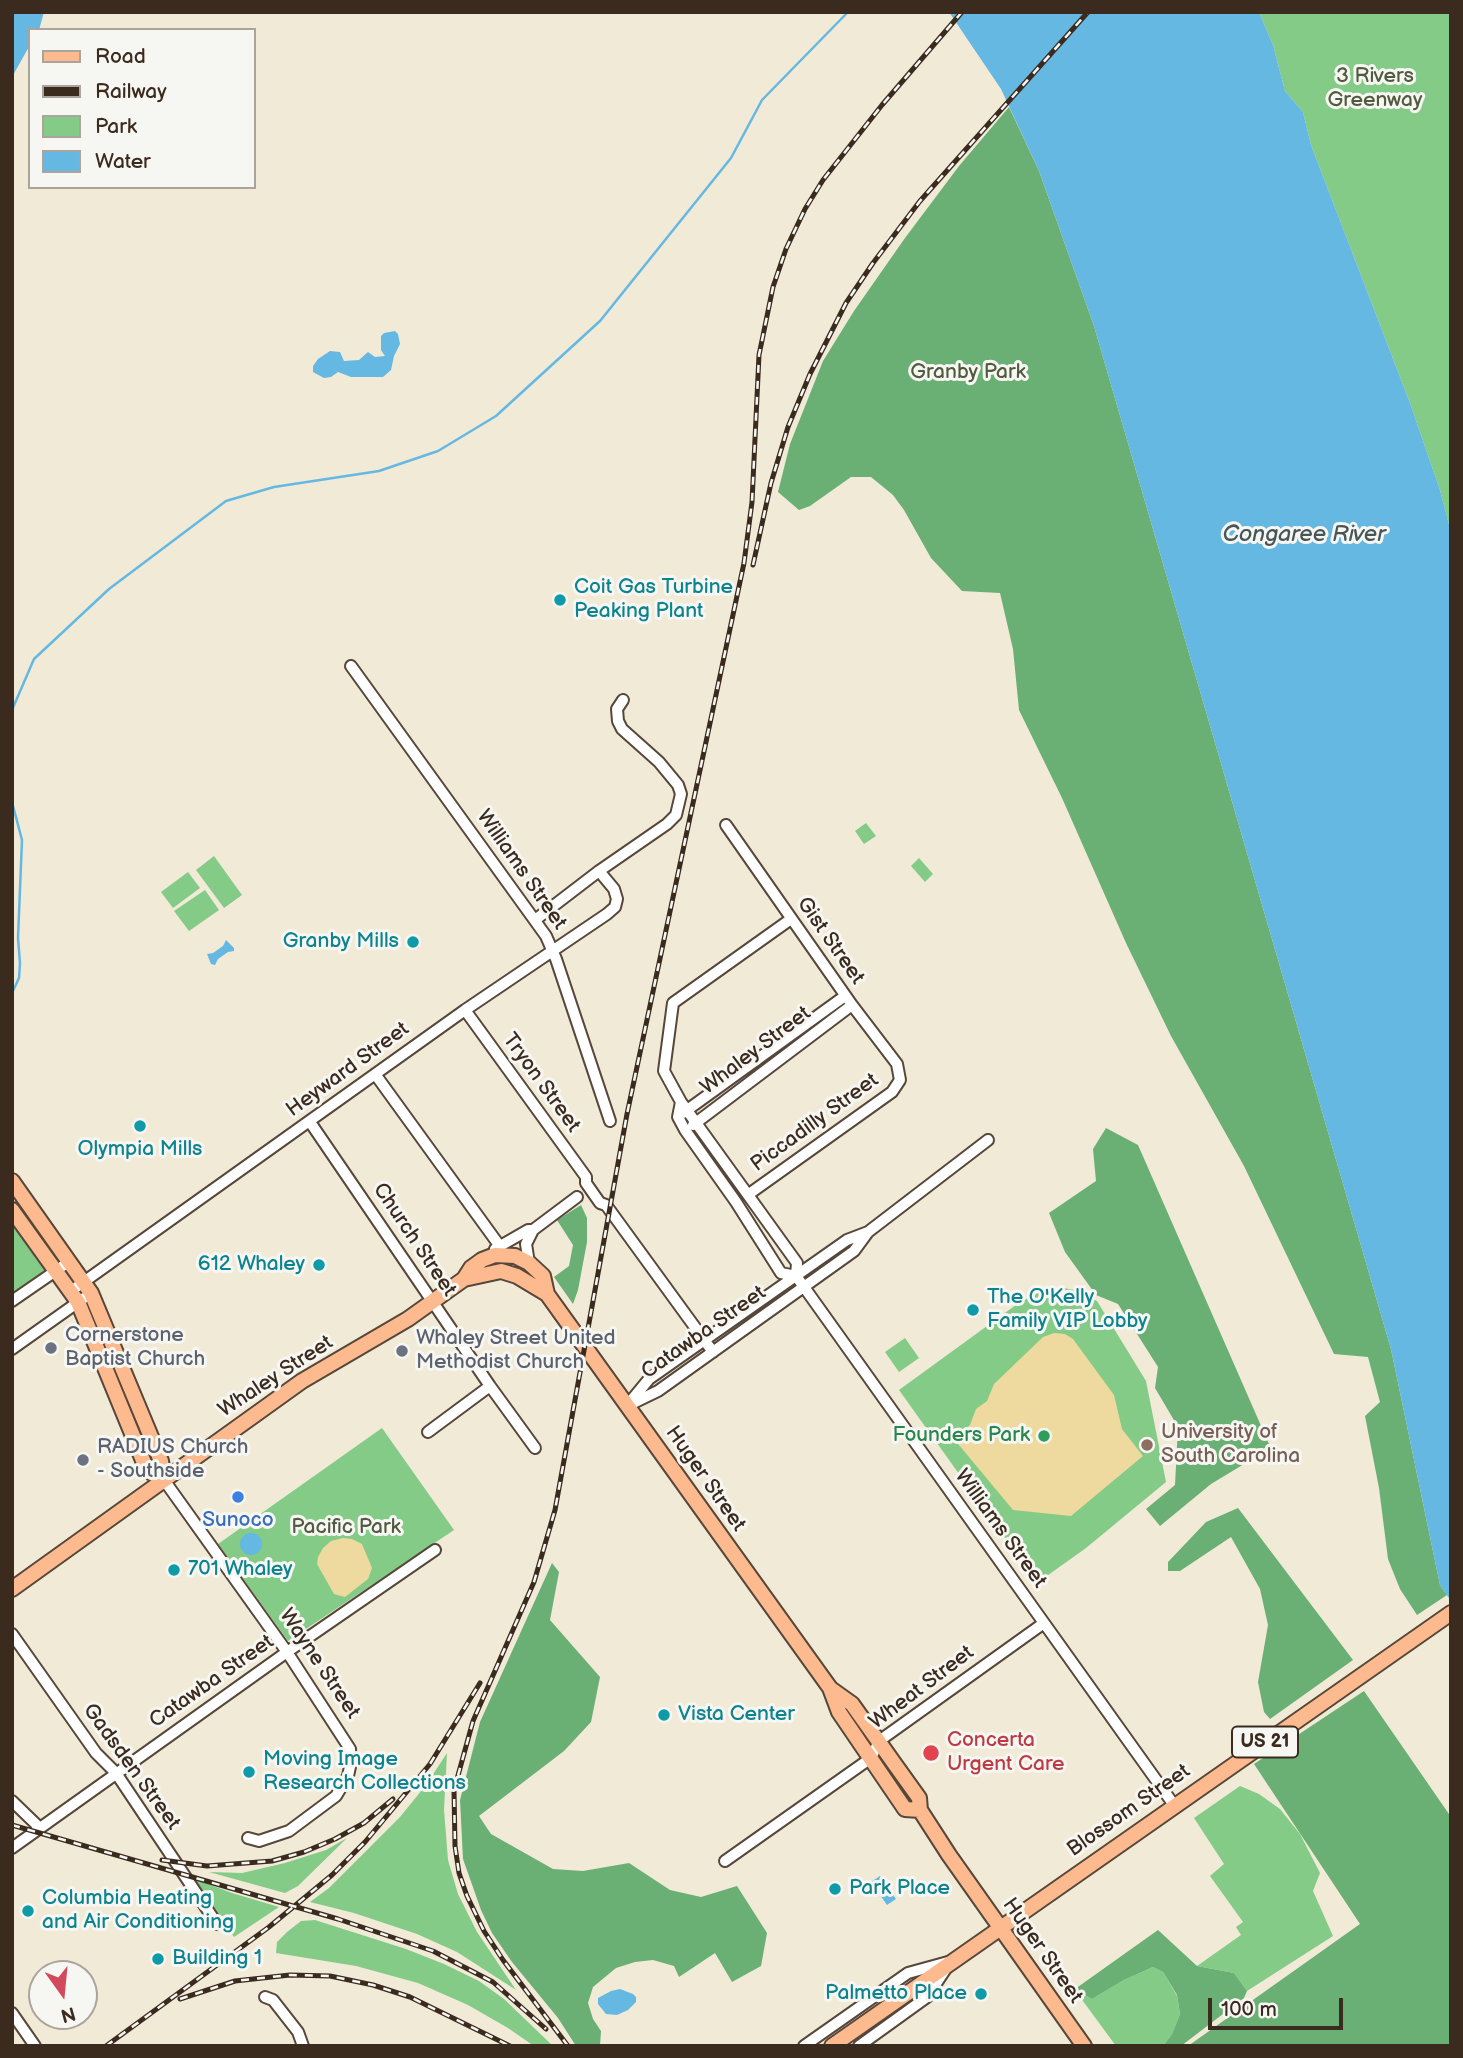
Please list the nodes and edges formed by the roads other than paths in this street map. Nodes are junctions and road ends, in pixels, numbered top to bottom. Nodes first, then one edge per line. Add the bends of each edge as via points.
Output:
1 (351, 666) dead end
2 (623, 700) dead end
3 (726, 825) dead end
4 (599, 871) junction
5 (791, 919) junction
6 (535, 920) junction
7 (553, 951) junction
8 (848, 1000) junction
9 (465, 1010) junction
10 (375, 1074) junction
11 (900, 1080) joint
12 (684, 1106) junction
13 (610, 1121) dead end
14 (310, 1122) junction
15 (697, 1122) junction
16 (685, 1130) junction
17 (988, 1140) dead end
18 (12, 1181) edge
19 (749, 1194) junction
20 (577, 1197) dead end
21 (12, 1210) edge
22 (533, 1230) junction
23 (868, 1232) junction
24 (520, 1234) junction
25 (499, 1245) junction
26 (515, 1256) junction
27 (482, 1260) junction
28 (70, 1261) junction
29 (529, 1262) junction
30 (55, 1270) junction
31 (796, 1276) junction
32 (464, 1279) junction
33 (522, 1279) junction
34 (804, 1287) junction
35 (88, 1288) junction
36 (547, 1294) junction
37 (74, 1297) junction
38 (12, 1301) edge
39 (432, 1302) junction
40 (704, 1340) junction
41 (12, 1349) edge
42 (713, 1352) junction
43 (490, 1387) junction
44 (627, 1406) junction
45 (428, 1432) dead end
46 (535, 1447) dead end
47 (164, 1480) junction
48 (435, 1550) dead end
49 (12, 1589) edge
50 (1451, 1613) edge
51 (1044, 1623) junction
52 (12, 1634) edge
53 (287, 1652) junction
54 (830, 1688) junction
55 (879, 1741) junction
56 (871, 1758) junction
57 (116, 1773) junction
58 (12, 1801) edge
59 (1174, 1805) junction
60 (920, 1810) junction
61 (40, 1828) junction
62 (248, 1838) dead end
63 (12, 1848) edge
64 (725, 1861) dead end
65 (217, 1924) dead end
66 (999, 1927) junction
67 (950, 1962) junction
68 (265, 1997) dead end
69 (12, 2013) edge
70 (35, 2046) edge
71 (303, 2046) edge
72 (804, 2046) edge
73 (832, 2046) edge
74 (859, 2046) edge
75 (1084, 2046) edge

1 - 6 street, Williams Street
2 - 4 street via 617,709 622,729 659,762 681,793 676,815 667,824
3 - 5 street, Gist Street
4 - 6 street
4 - 7 street, Heyward Street via 614,889 615,906
5 - 8 street, Gist Street
5 - 12 street via 673,1003 664,1071
6 - 7 street, Williams Street
7 - 9 street, Heyward Street
7 - 13 street, Williams Street
8 - 11 street, Gist Street via 897,1064
8 - 12 street, Whaley Street
8 - 15 street, Whaley Street
9 - 10 street, Heyward Street
9 - 40 street, Tryon Street
10 - 14 street, Heyward Street
10 - 25 street
11 - 19 street, Piccadilly Street via 892,1093
12 - 15 street, Williams Street
12 - 16 street, Williams Street via 678,1117
14 - 35 street, Heyward Street
14 - 39 street, Church Street
15 - 16 street, Whaley Street
15 - 19 street, Williams Street
16 - 31 street, Williams Street via 781,1273
17 - 23 street, Catawba Street
18 - 28 main road, Wayne Street
19 - 31 street, Williams Street via 797,1263
20 - 22 street, Whaley Street
21 - 30 main road, Wayne Street
22 - 24 street, Whaley Street
22 - 29 street via 526,1244
23 - 31 street, Catawba Street via 847,1240
23 - 34 street, Catawba Street via 853,1251
24 - 25 street, Whaley Street
24 - 26 street
25 - 27 street, Whaley Street
26 - 27 main road
26 - 29 main road
26 - 33 street
27 - 32 main road, Whaley Street
28 - 30 street
28 - 35 main road, Wayne Street
29 - 36 main road via 543,1276
30 - 37 main road, Wayne Street
30 - 38 street
31 - 34 street, Williams Street
31 - 40 street, Catawba Street
32 - 33 main road, Whaley Street via 500,1271
32 - 39 main road, Whaley Street
33 - 36 main road, Whaley Street
34 - 42 street, Catawba Street
34 - 51 street, Williams Street
35 - 37 street, Heyward Street
35 - 47 main road, Wayne Street via 161,1461
36 - 44 main road, Huger Street
37 - 41 street, Heyward Street
37 - 47 main road, Wayne Street via 147,1470
39 - 43 street, Church Street
39 - 47 main road, Whaley Street via 302,1381
40 - 42 street, Tryon Street
40 - 44 street, Catawba Street via 649,1379
42 - 44 street, Catawba Street via 658,1391
43 - 45 street
43 - 46 street, Church Street
44 - 54 main road, Huger Street
47 - 49 main road, Whaley Street
47 - 53 street, Wayne Street
48 - 53 street, Catawba Street
50 - 59 main road, Blossom Street / US 21
51 - 55 street, Wheat Street
51 - 59 street, Williams Street
52 - 57 street, Gadsden Street via 96,1753
53 - 57 street, Catawba Street
53 - 62 street, Wayne Street via 345,1740 351,1762 336,1796 318,1811 272,1838
54 - 55 main road, Huger Street via 852,1704
54 - 56 main road, Huger Street via 839,1712
55 - 56 street, Wheat Street
55 - 60 main road, Huger Street via 919,1798
56 - 60 main road, Huger Street via 905,1809
56 - 64 street, Wheat Street
57 - 61 street, Catawba Street
57 - 65 street, Gadsden Street
58 - 61 street
59 - 66 main road, Blossom Street / US 21
60 - 66 main road, Huger Street
61 - 63 street, Catawba Street
66 - 67 main road, Blossom Street
66 - 75 main road, Huger Street
67 - 72 street via 908,1973
67 - 73 main road, Blossom Street
67 - 74 street via 927,1997
68 - 71 street via 274,2000
69 - 70 street

